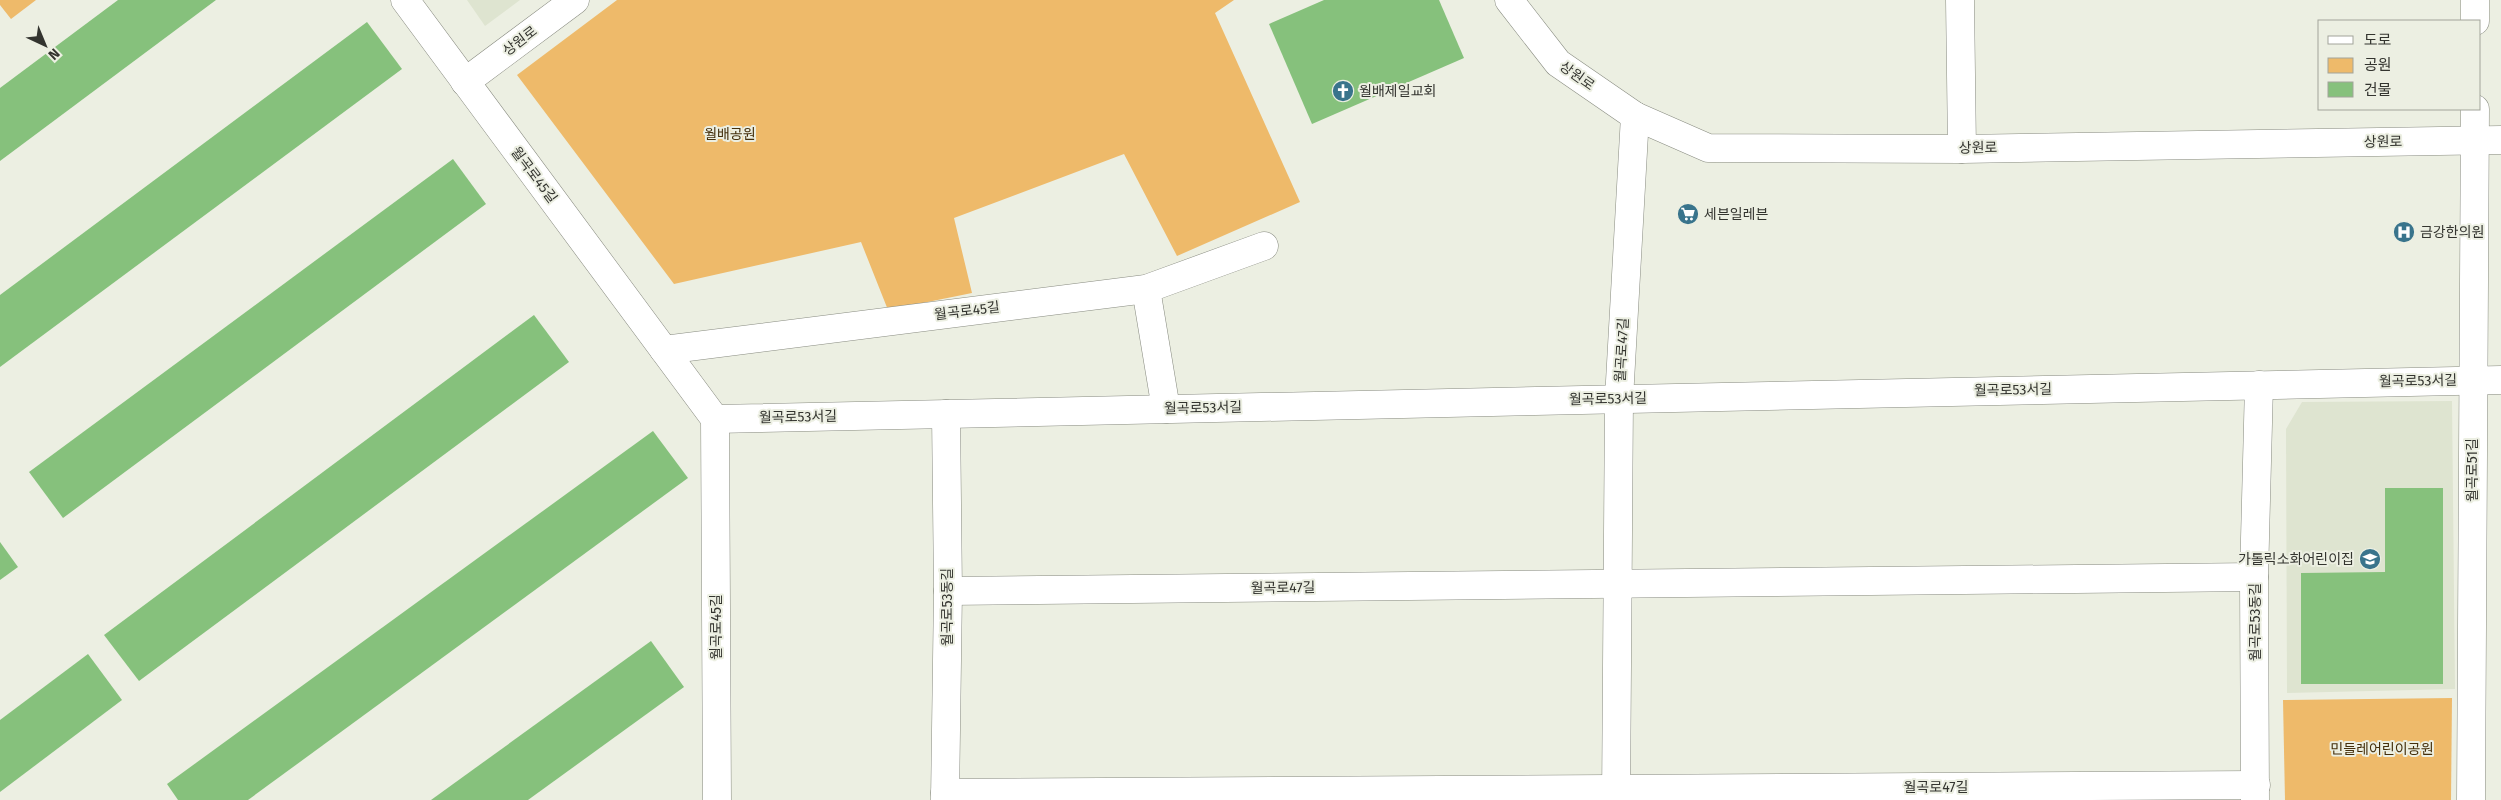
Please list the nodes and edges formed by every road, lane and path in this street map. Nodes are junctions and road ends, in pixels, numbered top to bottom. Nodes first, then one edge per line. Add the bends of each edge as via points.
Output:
1 (404, 0) edge
2 (575, 0) edge
3 (1509, 0) edge
4 (1960, 0) edge
5 (2475, 0) edge
6 (2475, 20) edge
7 (465, 82) junction
8 (2475, 110) edge
9 (1634, 116) junction
10 (2488, 140) edge
11 (1962, 149) junction
12 (1264, 246) dead end
13 (1146, 288) junction
14 (664, 350) junction
15 (2472, 380) junction
16 (2501, 380) edge
17 (2259, 385) junction
18 (1619, 399) junction
19 (1166, 409) junction
20 (946, 414) junction
21 (715, 419) junction
22 (2254, 577) junction
23 (1618, 584) junction
24 (948, 591) junction
25 (2256, 793) edge
26 (1616, 795) edge
27 (945, 797) edge
28 (717, 800) edge
29 (2471, 800) edge

1 - 7 street, 월곡로45길
2 - 7 street, 상원로
3 - 9 street, 상원로 via 1558,64
4 - 11 street
5 - 6 street
7 - 14 street, 월곡로45길
8 - 10 street, 월곡로51길
9 - 11 street, 상원로 via 1708,148
9 - 18 street, 월곡로47길
10 - 11 street, 상원로
10 - 15 street, 월곡로51길
12 - 13 street, 월곡로45길
13 - 14 street, 월곡로45길
13 - 19 street
14 - 21 street, 월곡로45길
15 - 16 street, 월곡로53서길
15 - 17 street, 월곡로53서길
15 - 29 street, 월곡로51길
17 - 18 street, 월곡로53서길
17 - 22 street, 월곡로53동길
18 - 19 street, 월곡로53서길
18 - 23 street, 월곡로47길
19 - 20 street, 월곡로53서길
20 - 21 street, 월곡로53서길
20 - 24 street, 월곡로53동길
21 - 28 street, 월곡로45길
22 - 23 street, 월곡로47길
22 - 25 street, 월곡로53동길
23 - 24 street, 월곡로47길
23 - 26 street, 월곡로47길
24 - 27 street, 월곡로53동길
25 - 26 street, 월곡로47길
26 - 27 street, 월곡로47길

